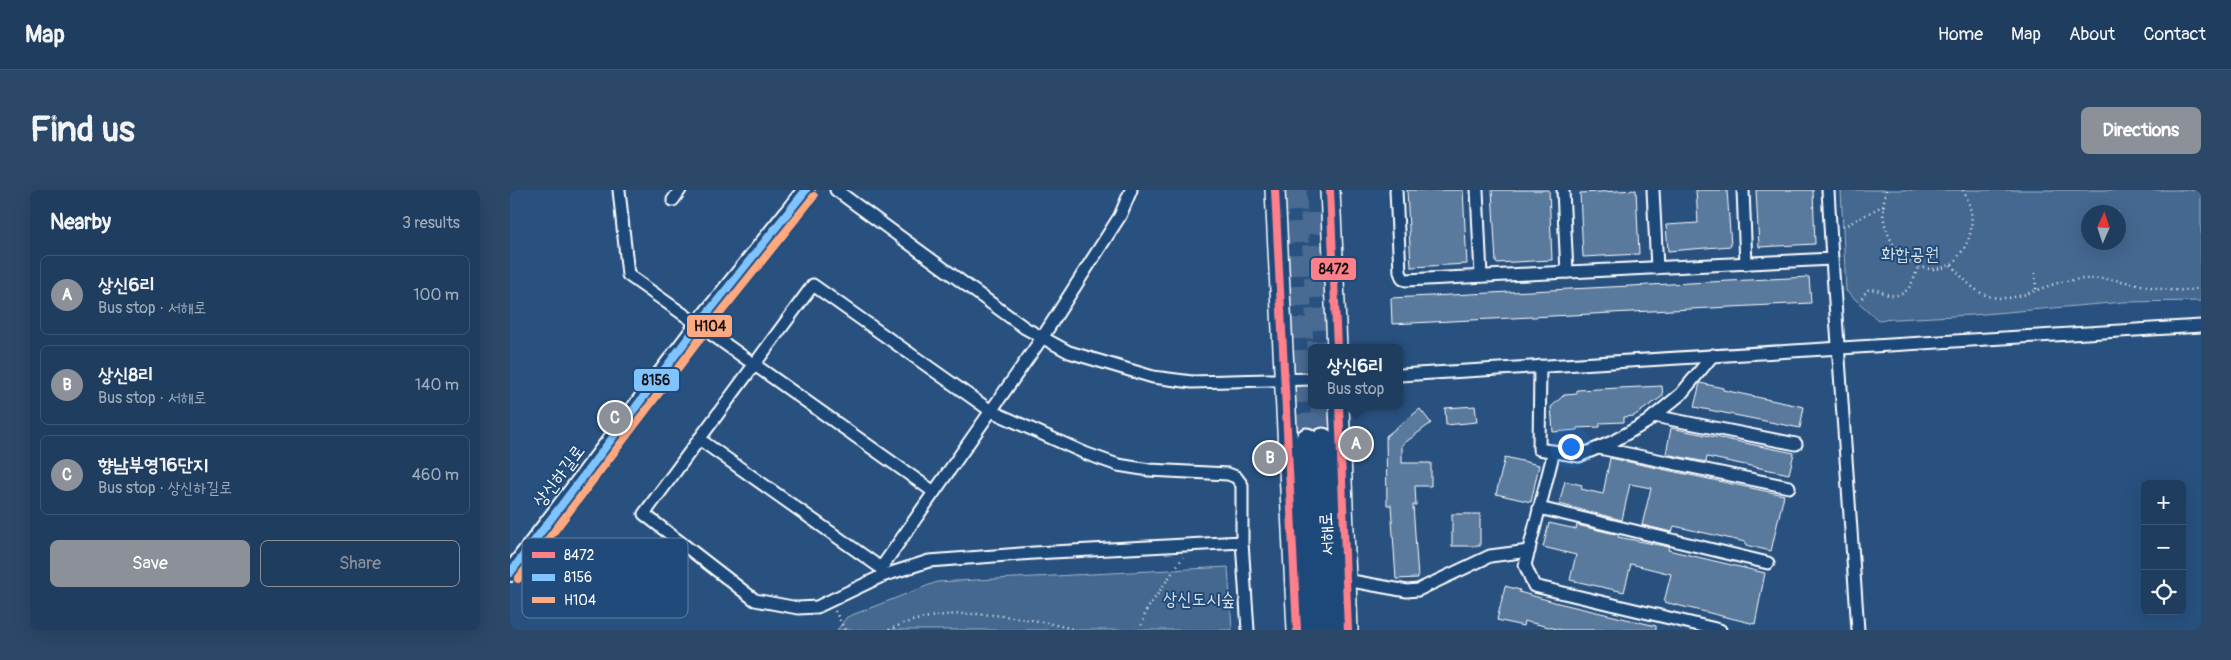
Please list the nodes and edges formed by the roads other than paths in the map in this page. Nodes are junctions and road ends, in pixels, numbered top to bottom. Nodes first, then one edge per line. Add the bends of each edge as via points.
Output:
1 (619, 190) edge
2 (680, 190) edge
3 (806, 190) edge
4 (836, 190) edge
5 (1131, 190) edge
6 (1275, 190) edge
7 (1330, 190) edge
8 (1396, 190) edge
9 (1476, 190) edge
10 (1563, 190) edge
11 (1653, 190) edge
12 (1743, 190) edge
13 (1828, 190) edge
14 (673, 200) dead end
15 (1832, 259) junction
16 (1746, 264) junction
17 (1657, 268) junction
18 (1567, 272) junction
19 (1481, 276) junction
20 (698, 325) junction
21 (2201, 326) edge
22 (1042, 338) junction
23 (1337, 344) edge
24 (1837, 348) junction
25 (1713, 356) junction
26 (754, 365) junction
27 (1540, 366) junction
28 (1403, 374) edge
29 (1308, 379) edge
30 (1285, 380) junction
31 (1336, 409) edge
32 (991, 411) junction
33 (1654, 416) junction
34 (699, 439) junction
35 (1315, 442) junction
36 (1796, 444) dead end
37 (1599, 448) junction
38 (1554, 451) junction
39 (1789, 488) dead end
40 (934, 492) junction
41 (1540, 508) junction
42 (537, 538) edge
43 (675, 538) edge
44 (1242, 542) junction
45 (688, 548) edge
46 (1529, 551) junction
47 (522, 557) edge
48 (1768, 563) dead end
49 (881, 572) junction
50 (510, 573) edge
51 (1346, 580) junction
52 (1248, 630) edge
53 (1298, 630) edge
54 (1314, 630) edge
55 (1331, 630) edge
56 (1348, 630) edge
57 (1720, 630) edge
58 (1858, 630) edge

1 - 20 street via 628,275
2 - 14 street
3 - 20 street, 상신하길로
4 - 22 street
5 - 22 street via 1120,216
6 - 30 main road, 서해로
7 - 23 main road
8 - 19 street via 1403,279
9 - 19 street
10 - 18 street
11 - 17 street
12 - 16 street
13 - 15 street
15 - 16 street
15 - 24 street
16 - 17 street
17 - 18 street
18 - 19 street
20 - 26 street
20 - 42 street, 상신하길로
21 - 24 street
22 - 30 street via 1069,352 1152,377 1192,382
22 - 32 street
24 - 25 street
24 - 58 street
25 - 27 street
25 - 33 street via 1681,394
26 - 32 street via 813,285
26 - 34 street
26 - 40 street
27 - 28 street
27 - 38 street via 1539,449
29 - 30 street
30 - 35 main road, 서해로
31 - 35 main road, 서해로
32 - 40 street
32 - 44 street via 1118,465 1149,470 1233,474 1242,485
33 - 36 street
33 - 37 street
34 - 43 street via 644,514
34 - 49 street
35 - 51 main road, 서해로
35 - 53 main road, 서해로
35 - 54 highway, 서해로
35 - 55 highway, 서해로
37 - 38 street via 1579,456
37 - 39 street
38 - 41 street
40 - 49 street
41 - 46 street
41 - 48 street
44 - 49 street via 929,561
44 - 52 street
45 - 49 street via 755,600 798,608 817,608
46 - 51 street via 1490,556 1418,590 1407,591
46 - 57 street via 1525,565 1534,586
47 - 50 street, 상신하길로
51 - 56 main road, 서해로

